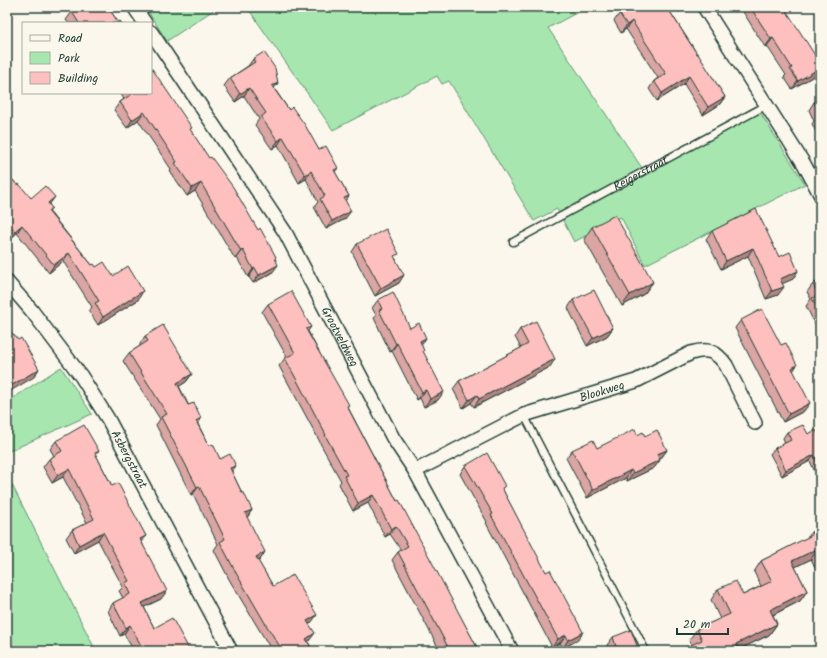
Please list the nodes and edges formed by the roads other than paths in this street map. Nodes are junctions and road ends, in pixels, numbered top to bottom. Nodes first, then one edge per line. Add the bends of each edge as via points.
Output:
1 (134, 7) edge
2 (704, 7) edge
3 (144, 22) edge
4 (152, 34) edge
5 (767, 104) junction
6 (820, 194) edge
7 (514, 242) dead end
8 (7, 282) edge
9 (524, 415) junction
10 (755, 424) dead end
11 (415, 471) junction
12 (230, 651) edge
13 (512, 651) edge
14 (646, 651) edge

1 - 3 street
2 - 5 street
4 - 11 street, Grootveldweg via 284,232 393,438
5 - 6 street
5 - 7 lane, Reigerstraat
8 - 12 street, Asbergstraat via 81,376 108,419
9 - 10 street, Blookweg via 636,381 691,353 708,350 721,358 726,365
9 - 11 street, Blookweg
9 - 14 lane
11 - 13 street, Grootveldweg

